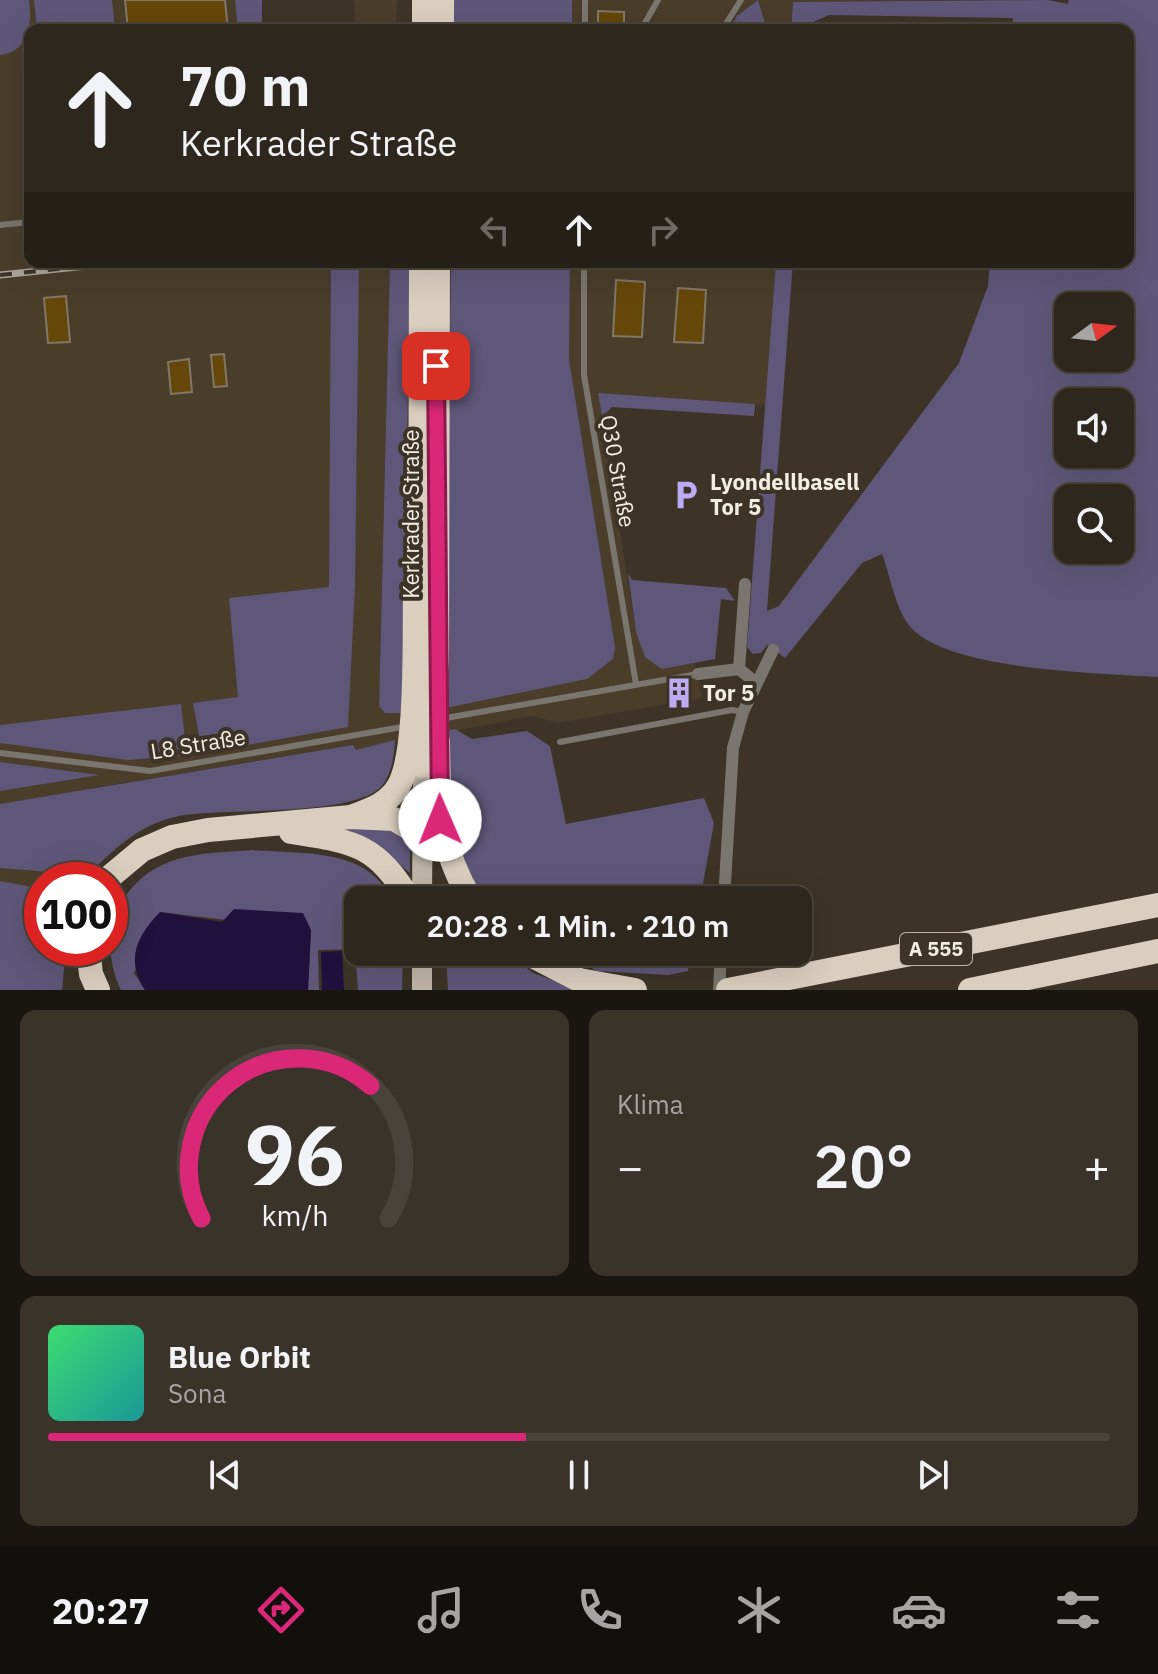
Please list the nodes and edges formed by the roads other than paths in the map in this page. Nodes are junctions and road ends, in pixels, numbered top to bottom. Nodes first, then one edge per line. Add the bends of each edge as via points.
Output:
1 (424, 0) edge
2 (442, 0) edge
3 (585, 0) edge
4 (658, 0) edge
5 (741, 0) edge
6 (424, 24) edge
7 (442, 24) edge
8 (585, 24) edge
9 (644, 24) edge
10 (726, 24) edge
11 (24, 223) edge
12 (0, 225) edge
13 (421, 268) edge
14 (438, 268) edge
15 (584, 268) edge
16 (418, 497) junction
17 (745, 584) dead end
18 (773, 650) dead end
19 (437, 662) junction
20 (739, 669) junction
21 (698, 674) joint
22 (755, 682) junction
23 (636, 684) junction
24 (743, 712) junction
25 (446, 718) dead end
26 (402, 727) dead end
27 (560, 742) dead end
28 (0, 753) edge
29 (423, 766) junction
30 (351, 817) junction
31 (261, 828) junction
32 (421, 835) junction
33 (128, 862) edge
34 (401, 886) edge
35 (422, 886) edge
36 (464, 886) edge
37 (725, 886) edge
38 (1158, 905) edge
39 (1158, 951) edge
40 (82, 966) edge
41 (89, 966) edge
42 (422, 966) edge
43 (552, 966) edge
44 (720, 966) edge
45 (77, 990) edge
46 (98, 990) edge
47 (422, 990) edge
48 (635, 990) edge
49 (719, 990) edge
50 (728, 990) edge
51 (970, 990) edge

1 - 6 highway
2 - 7 highway
3 - 8 lane
4 - 9 lane
5 - 10 lane
11 - 12 lane
13 - 16 highway, Kerkrader Straße
14 - 19 highway, Kerkrader Straße
15 - 23 lane, Q30 Straße via 584,375
16 - 29 highway, Kerkrader Straße
16 - 30 highway via 408,754 399,786 381,805
17 - 20 street
18 - 22 street
19 - 29 highway, Kerkrader Straße
19 - 36 highway via 440,820 449,858
20 - 21 street
20 - 22 street
21 - 23 lane
22 - 24 street
23 - 25 lane
24 - 27 lane
24 - 37 street via 733,748
26 - 28 lane, L8 Straße via 150,771
29 - 32 main road, Kerkrader Straße
30 - 31 highway
30 - 32 highway via 394,819
31 - 33 highway via 172,837
31 - 34 highway via 338,839 368,851 390,868
32 - 35 main road, Kerkrader Straße
38 - 50 highway, A 555
39 - 51 highway, A 555
40 - 45 highway
41 - 46 highway
42 - 47 main road
43 - 48 highway via 579,980
44 - 49 street

